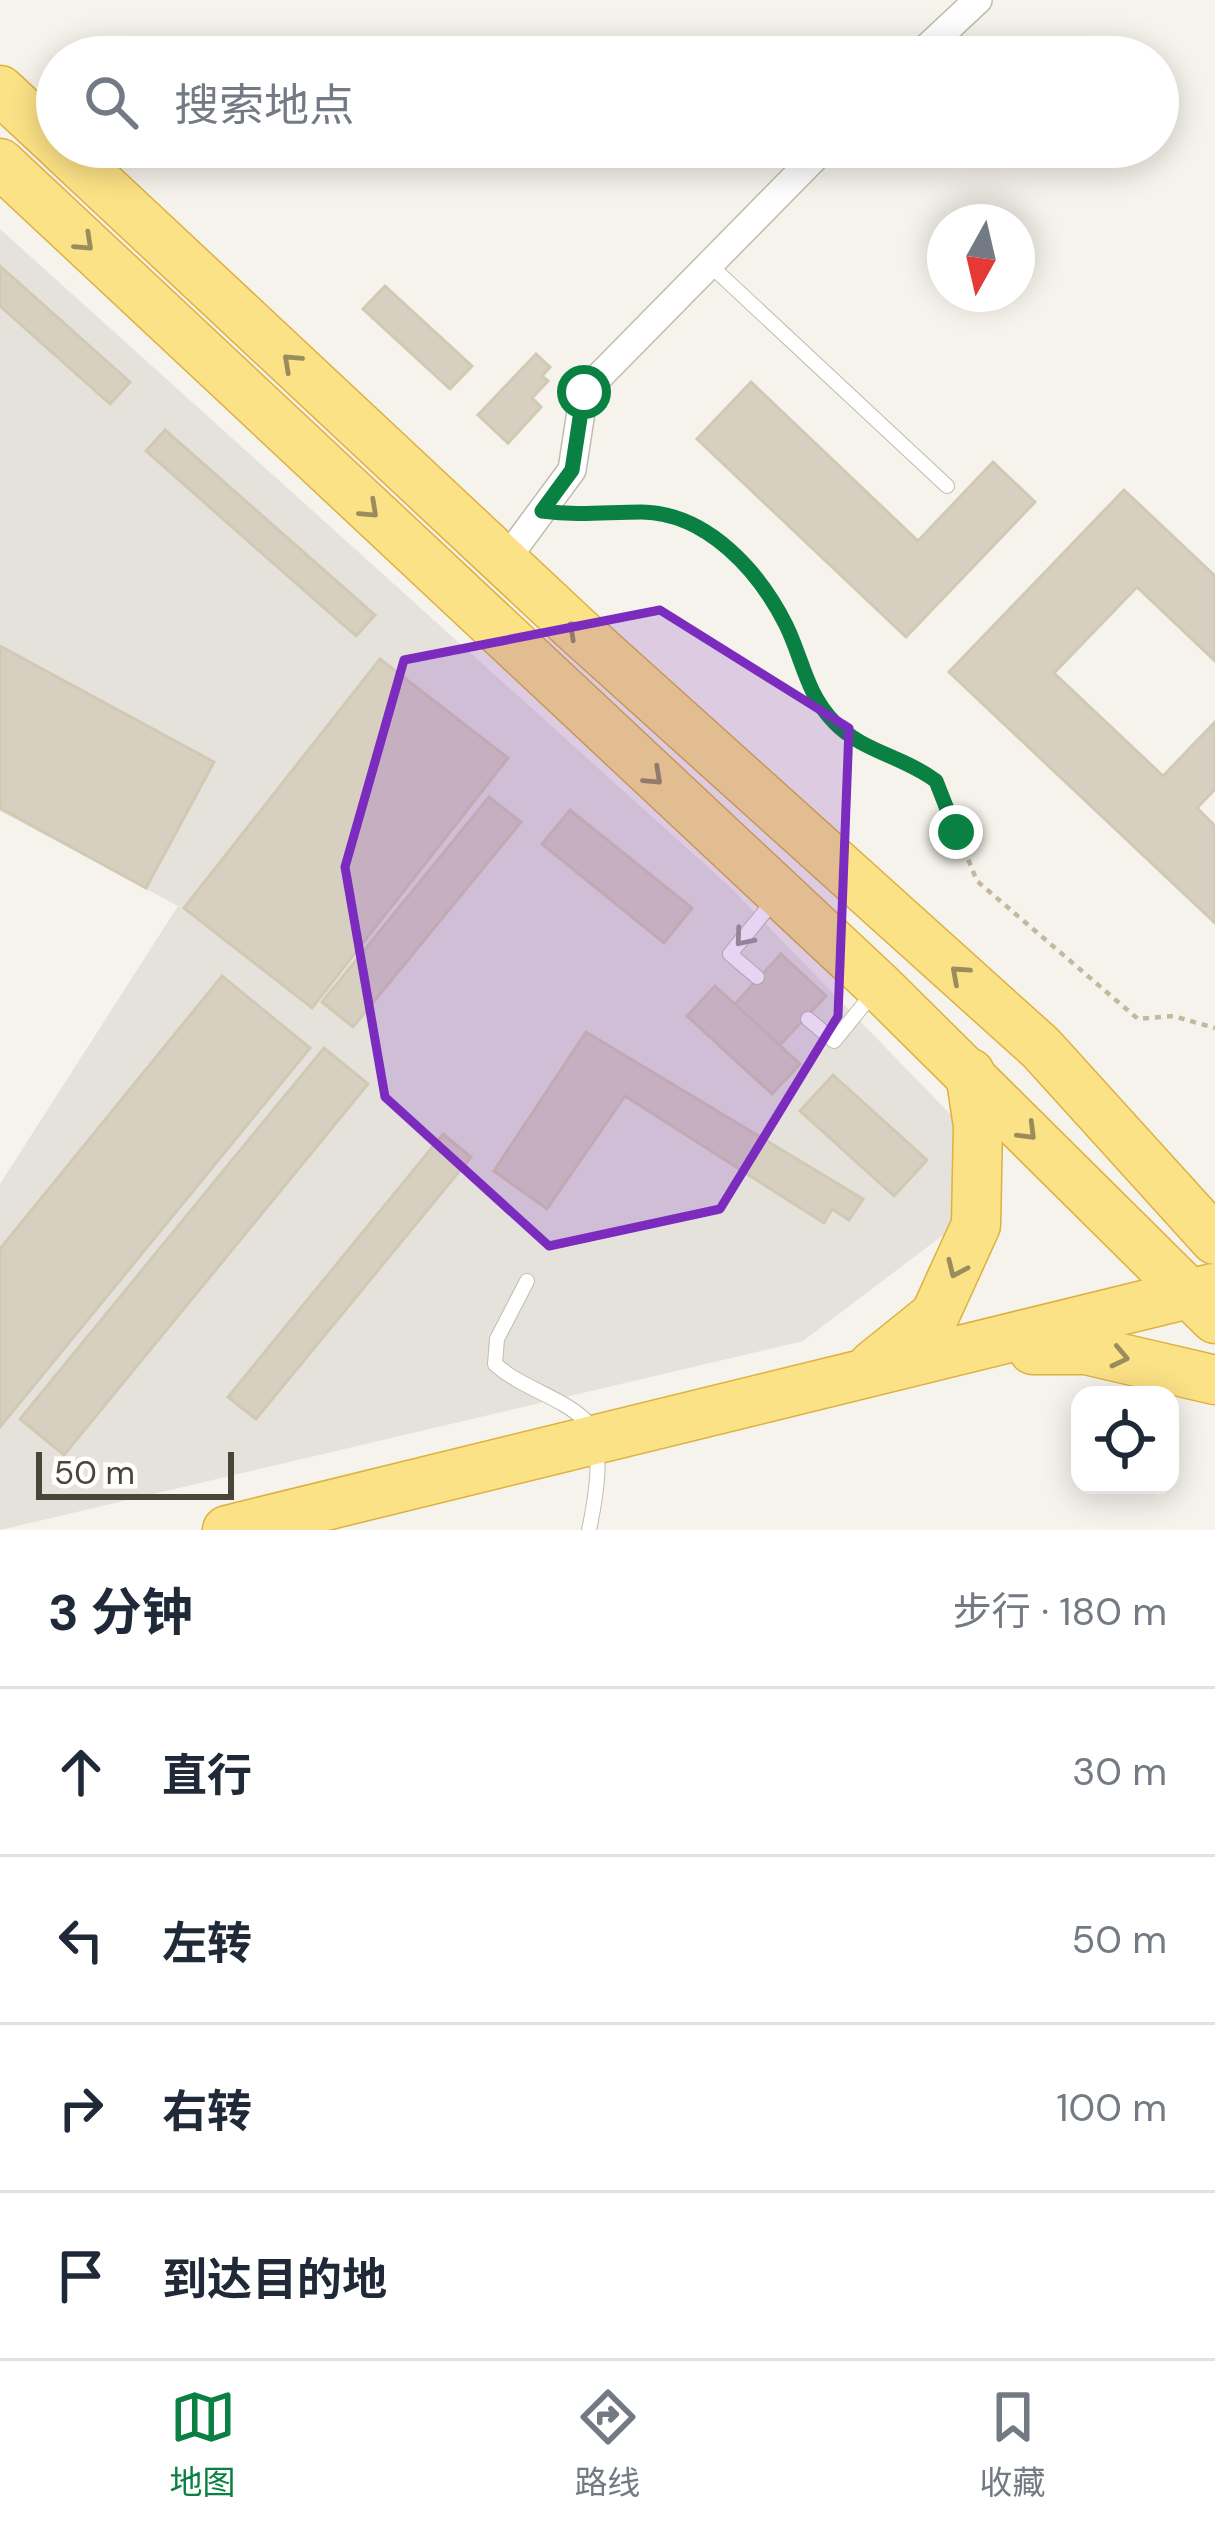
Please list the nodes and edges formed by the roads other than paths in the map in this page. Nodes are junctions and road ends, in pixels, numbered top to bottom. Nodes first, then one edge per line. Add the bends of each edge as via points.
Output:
1 (978, 0) edge
2 (939, 36) edge
3 (0, 90) edge
4 (36, 124) edge
5 (0, 163) edge
6 (84, 168) edge
7 (805, 168) edge
8 (710, 265) junction
9 (947, 486) dead end
10 (505, 562) junction
11 (780, 894) junction
12 (757, 976) dead end
13 (879, 986) junction
14 (808, 1018) dead end
15 (970, 1073) junction
16 (1215, 1240) edge
17 (527, 1282) dead end
18 (1209, 1307) edge
19 (962, 1350) junction
20 (861, 1374) junction
21 (1215, 1380) edge
22 (595, 1439) junction
23 (227, 1530) edge
24 (589, 1530) edge

1 - 2 street
3 - 4 highway
5 -> 11 highway
10 -> 6 highway
7 - 8 street
8 - 9 lane
8 - 10 street via 584,392 572,470
16 -> 10 highway via 1041,1048
11 -> 12 lane via 730,954
11 - 13 highway
13 - 14 lane via 834,1041
13 - 15 highway
15 -> 18 highway
15 -> 20 highway via 976,1225 935,1315
17 - 22 lane via 497,1339 495,1364 585,1420
18 - 19 highway
19 - 20 highway
19 -> 21 highway via 1086,1350
20 - 22 highway
22 - 23 highway
22 - 24 lane

